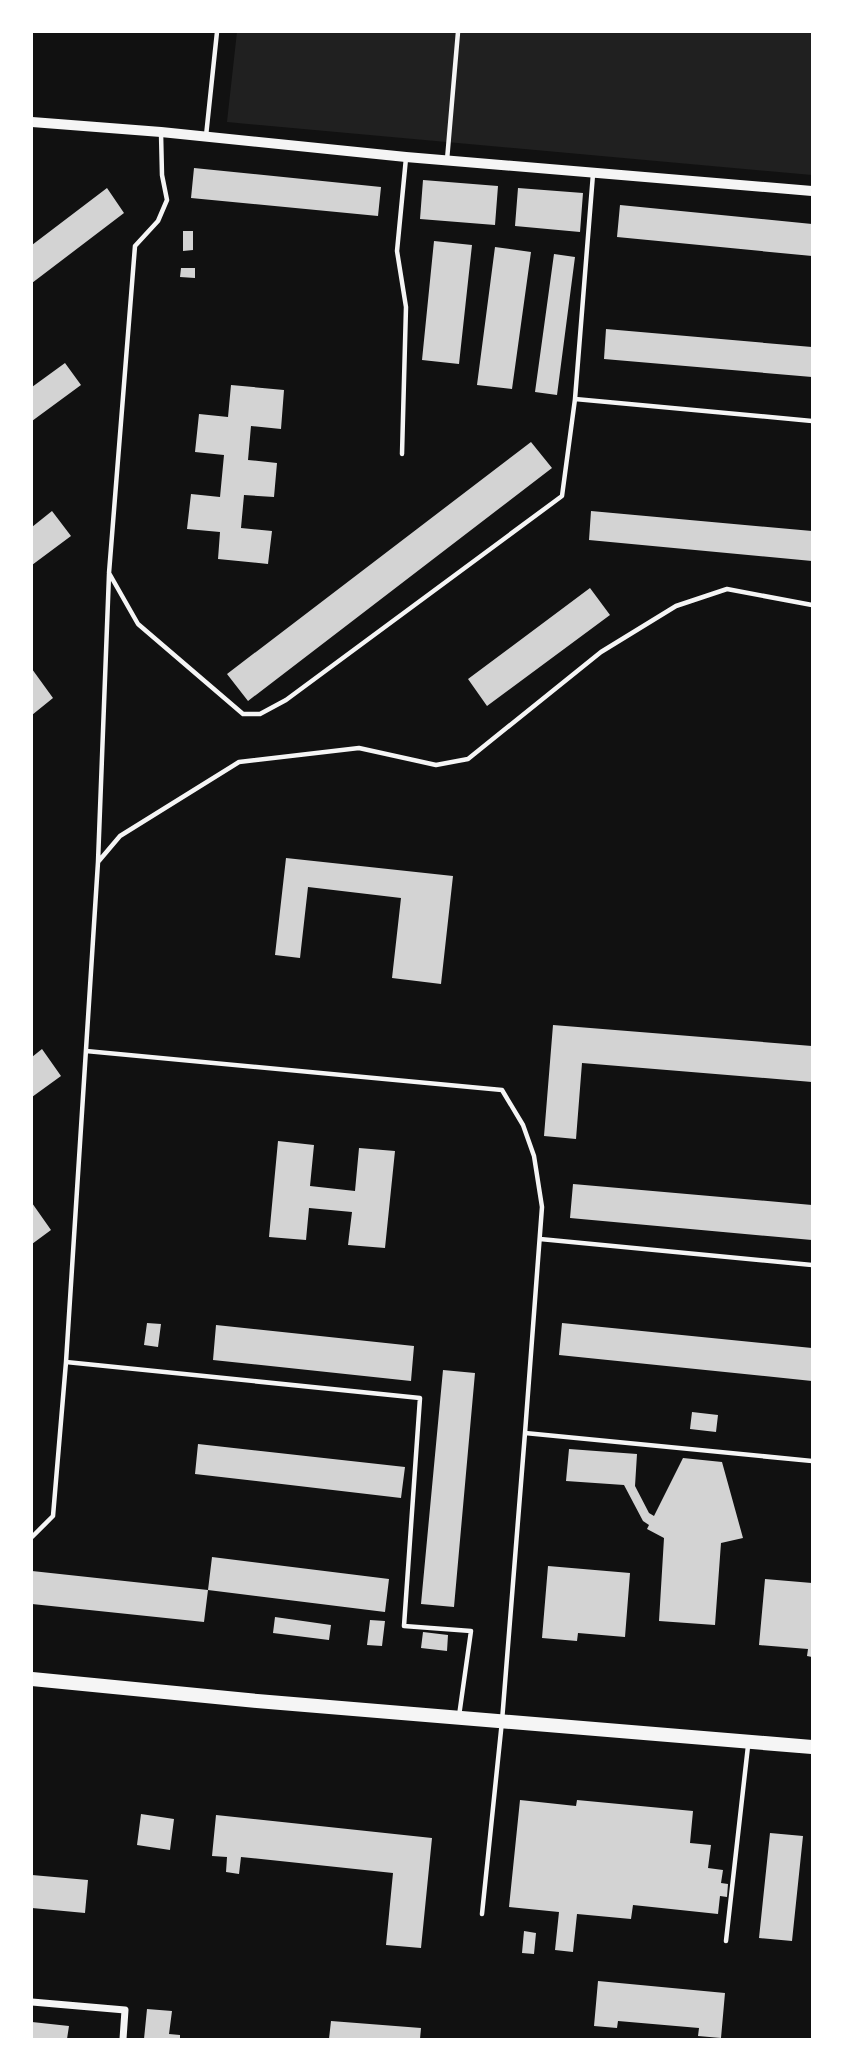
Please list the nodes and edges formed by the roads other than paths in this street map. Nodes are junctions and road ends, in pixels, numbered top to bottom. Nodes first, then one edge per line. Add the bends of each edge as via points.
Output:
1 (217, 32) edge
2 (458, 32) edge
3 (32, 122) edge
4 (161, 132) junction
5 (206, 137) junction
6 (406, 157) junction
7 (447, 161) junction
8 (593, 172) junction
9 (813, 191) edge
10 (575, 399) junction
11 (813, 421) edge
12 (402, 454) dead end
13 (109, 573) junction
14 (813, 606) edge
15 (98, 862) junction
16 (86, 1051) junction
17 (540, 1240) junction
18 (813, 1265) edge
19 (66, 1362) junction
20 (525, 1433) junction
21 (813, 1461) edge
22 (32, 1537) edge
23 (32, 1679) edge
24 (459, 1717) junction
25 (502, 1721) junction
26 (748, 1742) junction
27 (813, 1748) edge
28 (482, 1914) dead end
29 (726, 1941) dead end
30 (32, 2002) edge
31 (122, 2039) edge

1 - 5 lane
2 - 7 lane
3 - 4 street
4 - 5 street
4 - 13 lane via 167,200 158,221 135,246
5 - 6 street
6 - 7 street
6 - 12 lane via 397,251 406,307
7 - 8 street
8 - 9 street
8 - 10 lane
10 - 11 lane
10 - 13 lane via 562,496 286,700 260,714 243,713 138,624
13 - 15 lane
14 - 15 lane via 727,589 676,607 601,652 468,759 436,765 359,748 239,762 120,836
15 - 16 lane
16 - 17 lane via 502,1090 523,1125 534,1156 542,1208
16 - 19 lane
17 - 18 lane
17 - 20 lane
19 - 22 lane via 53,1517
19 - 24 lane via 420,1398 404,1626 471,1631
20 - 21 lane
20 - 25 lane
23 - 24 main road
24 - 25 main road
25 - 26 main road
25 - 28 lane
26 - 27 main road
26 - 29 lane
30 - 31 street via 125,2010

